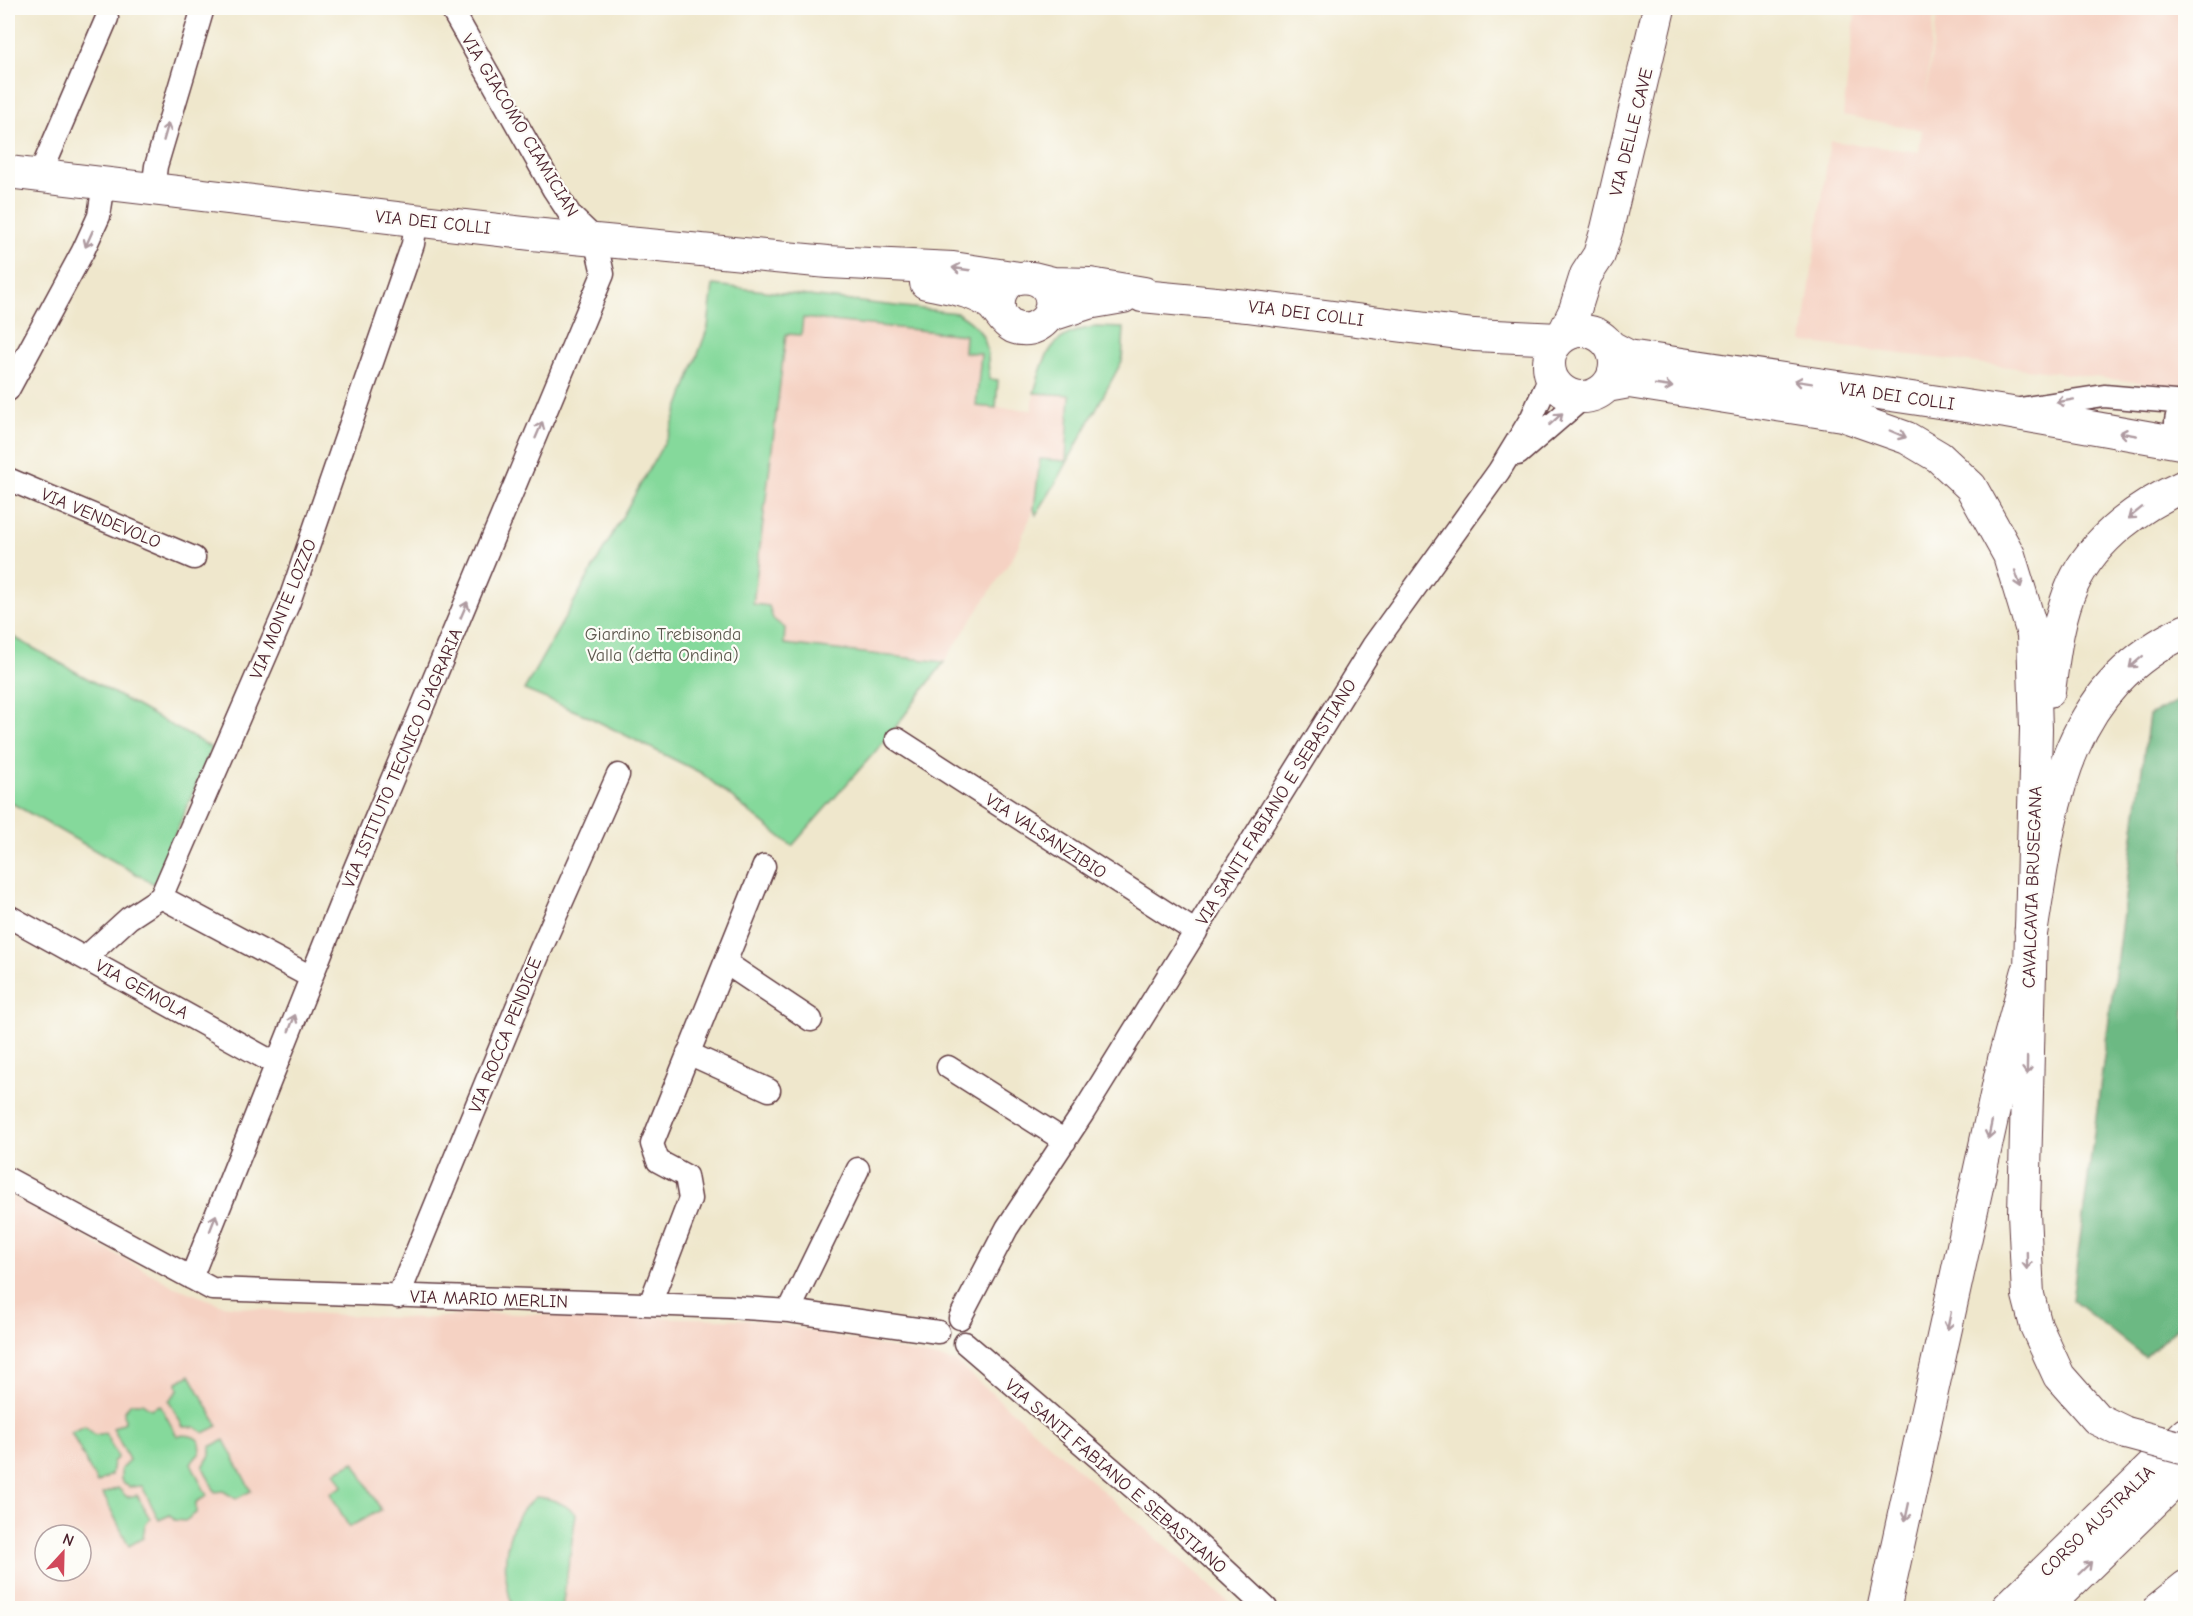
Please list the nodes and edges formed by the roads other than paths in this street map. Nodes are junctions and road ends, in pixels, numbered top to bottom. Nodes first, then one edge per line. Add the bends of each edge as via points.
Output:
1 (202, 8) edge
2 (451, 8) edge
3 (1659, 8) edge
4 (107, 18) dead end
5 (8, 172) edge
6 (39, 176) junction
7 (104, 183) junction
8 (153, 189) junction
9 (416, 221) junction
10 (595, 239) junction
11 (1599, 255) junction
12 (828, 262) junction
13 (1026, 278) junction
14 (1144, 293) junction
15 (1000, 314) junction
16 (1048, 316) junction
17 (1473, 335) junction
18 (1561, 338) junction
19 (1608, 343) junction
20 (1550, 373) junction
21 (8, 390) edge
22 (1595, 392) junction
23 (1759, 402) joint
24 (2186, 405) edge
25 (2007, 412) junction
26 (2186, 443) edge
27 (1499, 471) junction
28 (8, 478) edge
29 (2186, 485) edge
30 (194, 558) dead end
31 (2186, 631) edge
32 (897, 739) dead end
33 (618, 775) dead end
34 (2035, 785) junction
35 (764, 866) dead end
36 (160, 897) junction
37 (8, 916) edge
38 (2031, 931) junction
39 (1196, 932) junction
40 (85, 958) junction
41 (726, 963) junction
42 (2028, 972) junction
43 (311, 977) junction
44 (811, 1020) dead end
45 (688, 1053) junction
46 (276, 1064) junction
47 (948, 1067) dead end
48 (769, 1090) dead end
49 (1065, 1141) junction
50 (858, 1169) dead end
51 (8, 1179) edge
52 (191, 1278) junction
53 (398, 1297) junction
54 (650, 1304) junction
55 (789, 1311) junction
56 (960, 1318) junction
57 (938, 1332) junction
58 (965, 1343) junction
59 (2186, 1434) edge
60 (2186, 1449) edge
61 (2186, 1470) edge
62 (2186, 1587) edge
63 (1266, 1608) edge
64 (1884, 1608) edge
65 (2008, 1608) edge
66 (2044, 1608) edge
67 (2160, 1608) edge

8 -> 1 street via 156,166
2 - 10 street, VIA GIACOMO CIAMICIAN via 560,199
3 - 11 main road, VIA DELLE CAVE
4 - 6 street
5 - 6 main road, VIA DEI COLLI
6 - 7 main road, VIA DEI COLLI
7 - 8 main road, VIA DEI COLLI
7 -> 21 street via 99,216 83,251
8 - 9 main road, VIA DEI COLLI
9 - 10 main road, VIA DEI COLLI
9 - 36 street, VIA MONTE LOZZO via 413,244 289,602
10 - 12 main road, VIA DEI COLLI
43 -> 10 street, VIA ISTITUTO TECNICO D'AGRARIA via 597,292 603,274
11 - 18 main road, VIA DELLE CAVE via 1586,275
11 - 19 main road, VIA DELLE CAVE via 1600,321
13 -> 12 main road, VIA DEI COLLI via 952,268
12 - 15 main road, VIA DEI COLLI via 967,292
13 - 14 main road, VIA DEI COLLI
13 - 15 main road via 1004,287 999,296
13 - 16 main road via 1046,287 1051,309
14 - 16 main road, VIA DEI COLLI via 1088,303
14 - 17 main road, VIA DEI COLLI via 1142,296
15 - 16 main road, VIA DEI COLLI via 1022,330 1037,327
17 - 18 main road, VIA DEI COLLI
17 - 20 main road, VIA DEI COLLI via 1510,348
18 - 19 main road, VIA DEI COLLI via 1576,331 1592,332
18 - 20 main road via 1551,351
19 - 22 main road via 1615,367
25 -> 19 main road, VIA DEI COLLI via 1628,356
20 - 22 main road, VIA DEI COLLI via 1559,388 1570,395
20 - 27 street, VIA SANTI FABIANO E SEBASTIANO via 1532,417
22 -> 23 main road, VIA DEI COLLI via 1629,382
27 -> 22 street, VIA SANTI FABIANO E SEBASTIANO
23 -> 34 main road, CAVALCAVIA BRUSEGANA via 1873,424 1940,457 1971,487 2009,555 2033,634
24 -> 25 street, VIA DEI COLLI via 2104,396
24 - 26 street, VIA DEI COLLI via 2179,411 2175,425
26 -> 25 main road
27 - 39 street, VIA SANTI FABIANO E SEBASTIANO via 1373,646
28 - 30 street, VIA VENDEVOLO
29 -> 34 main road via 2136,511 2104,542 2073,583 2058,634
31 -> 38 highway via 2143,656 2121,675 2076,739 2050,812
32 - 39 street, VIA VALSANZIBIO
33 - 53 street, VIA ROCCA PENDICE via 540,951
34 - 38 main road, CAVALCAVIA BRUSEGANA
35 - 41 street
36 - 40 street via 129,918
36 - 43 street
37 - 40 street, VIA GEMOLA
38 - 42 main road, CAVALCAVIA BRUSEGANA
39 - 49 street, VIA SANTI FABIANO E SEBASTIANO
40 - 46 street, VIA GEMOLA
41 - 44 street
41 - 45 street
42 -> 60 main road, CAVALCAVIA BRUSEGANA, bridge via 2024,1213 2028,1295 2036,1326 2059,1376 2097,1419 2126,1433
42 -> 64 highway via 2005,1057
46 -> 43 street, VIA ISTITUTO TECNICO D'AGRARIA
45 - 48 street
45 - 54 street via 652,1144 658,1161 686,1176 690,1199
52 -> 46 street, VIA ISTITUTO TECNICO D'AGRARIA
47 - 49 street
49 - 56 street, VIA SANTI FABIANO E SEBASTIANO via 1007,1228
50 - 55 street
51 - 52 street, VIA MARIO MERLIN
52 - 53 street, VIA MARIO MERLIN via 212,1289
53 - 54 street, VIA MARIO MERLIN
54 - 55 street, VIA MARIO MERLIN
55 - 57 street, VIA MARIO MERLIN
56 - 57 street, VIA SANTI FABIANO E SEBASTIANO via 945,1320
56 - 58 street via 970,1332
57 - 58 street, VIA SANTI FABIANO E SEBASTIANO via 945,1345 952,1348
58 - 63 street, VIA SANTI FABIANO E SEBASTIANO via 1178,1526
59 - 65 highway, CORSO AUSTRALIA
66 -> 61 highway, CORSO AUSTRALIA
62 - 67 highway

